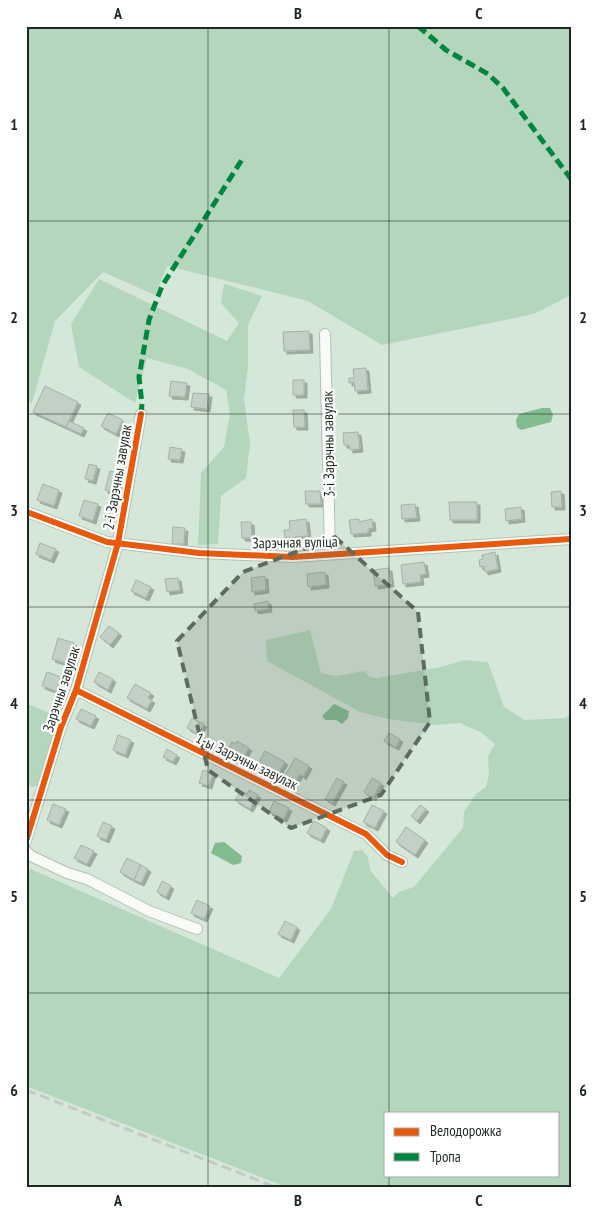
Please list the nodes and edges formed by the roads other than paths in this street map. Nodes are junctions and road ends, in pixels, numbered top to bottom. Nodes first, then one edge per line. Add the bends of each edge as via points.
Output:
1 (325, 334) dead end
2 (141, 414) dead end
3 (26, 512) edge
4 (571, 539) edge
5 (118, 543) junction
6 (330, 554) junction
7 (76, 690) junction
8 (26, 841) edge
9 (26, 851) edge
10 (402, 862) dead end
11 (197, 929) dead end

1 - 6 street, 3-і Зарэчны завулак
2 - 5 street, 2-і Зарэчны завулак
3 - 5 street, Зарэчная вуліца via 97,539
4 - 6 street, Зарэчная вуліца
5 - 6 street, Зарэчная вуліца via 199,554 293,557
5 - 7 street, Зарэчны завулак
7 - 8 street, Зарэчны завулак via 61,727
7 - 10 street, 1-ы Зарэчны завулак via 366,834 387,855
9 - 11 street via 149,911

